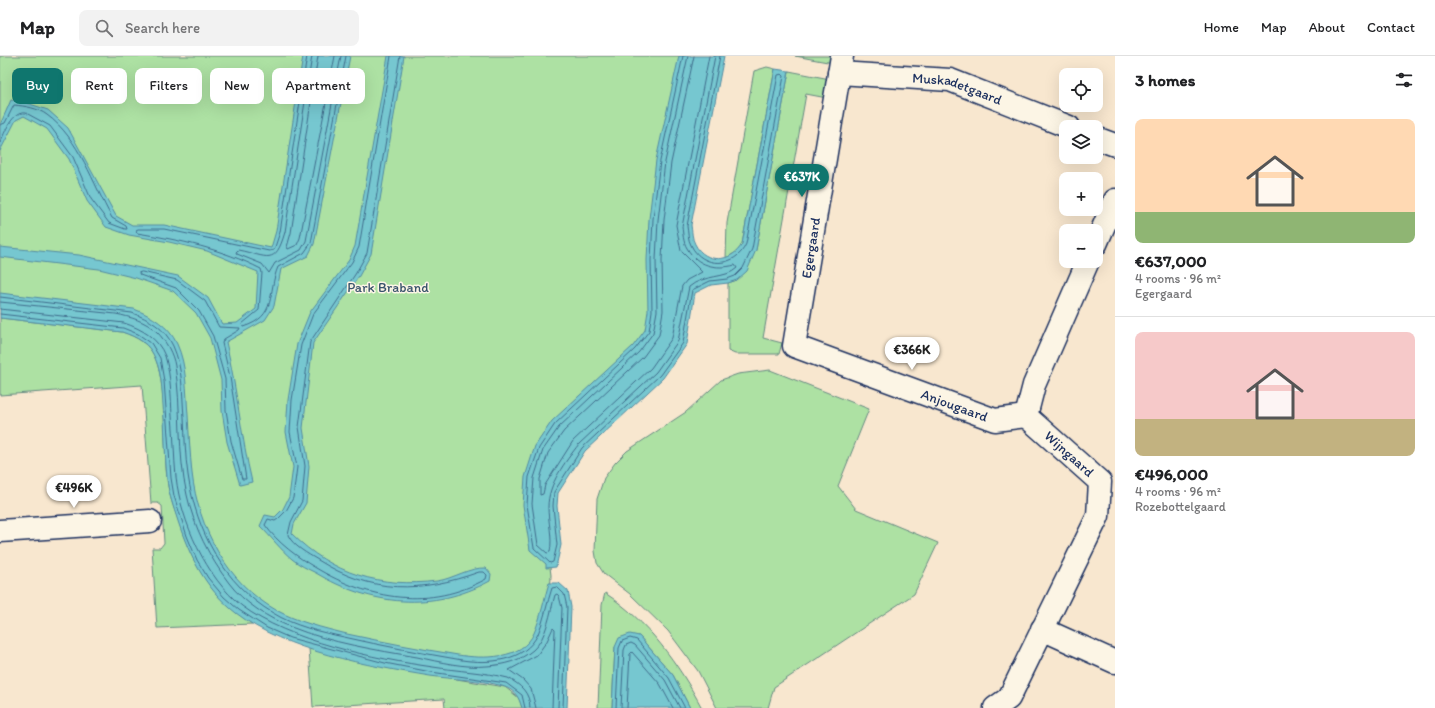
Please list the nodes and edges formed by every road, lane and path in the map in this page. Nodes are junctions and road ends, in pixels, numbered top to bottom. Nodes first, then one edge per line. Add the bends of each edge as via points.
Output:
1 (841, 64) edge
2 (1059, 123) edge
3 (1103, 141) edge
4 (1115, 145) edge
5 (1115, 200) edge
6 (1103, 228) edge
7 (1085, 268) edge
8 (794, 346) joint
9 (1026, 416) junction
10 (1107, 520) edge
11 (150, 522) dead end
12 (0, 531) edge
13 (1042, 629) junction
14 (1115, 662) edge
15 (995, 708) edge

1 - 2 street, Muskadetgaard via 950,80
1 - 8 street, Egergaard
3 - 4 street
5 - 6 street
7 - 9 street via 1034,385
8 - 9 street, Anjougaard via 995,420
9 - 10 street, Wijngaard via 1100,482
10 - 13 street, Wijngaard
11 - 12 street
13 - 14 street
13 - 15 street, Wijngaard via 1009,698

